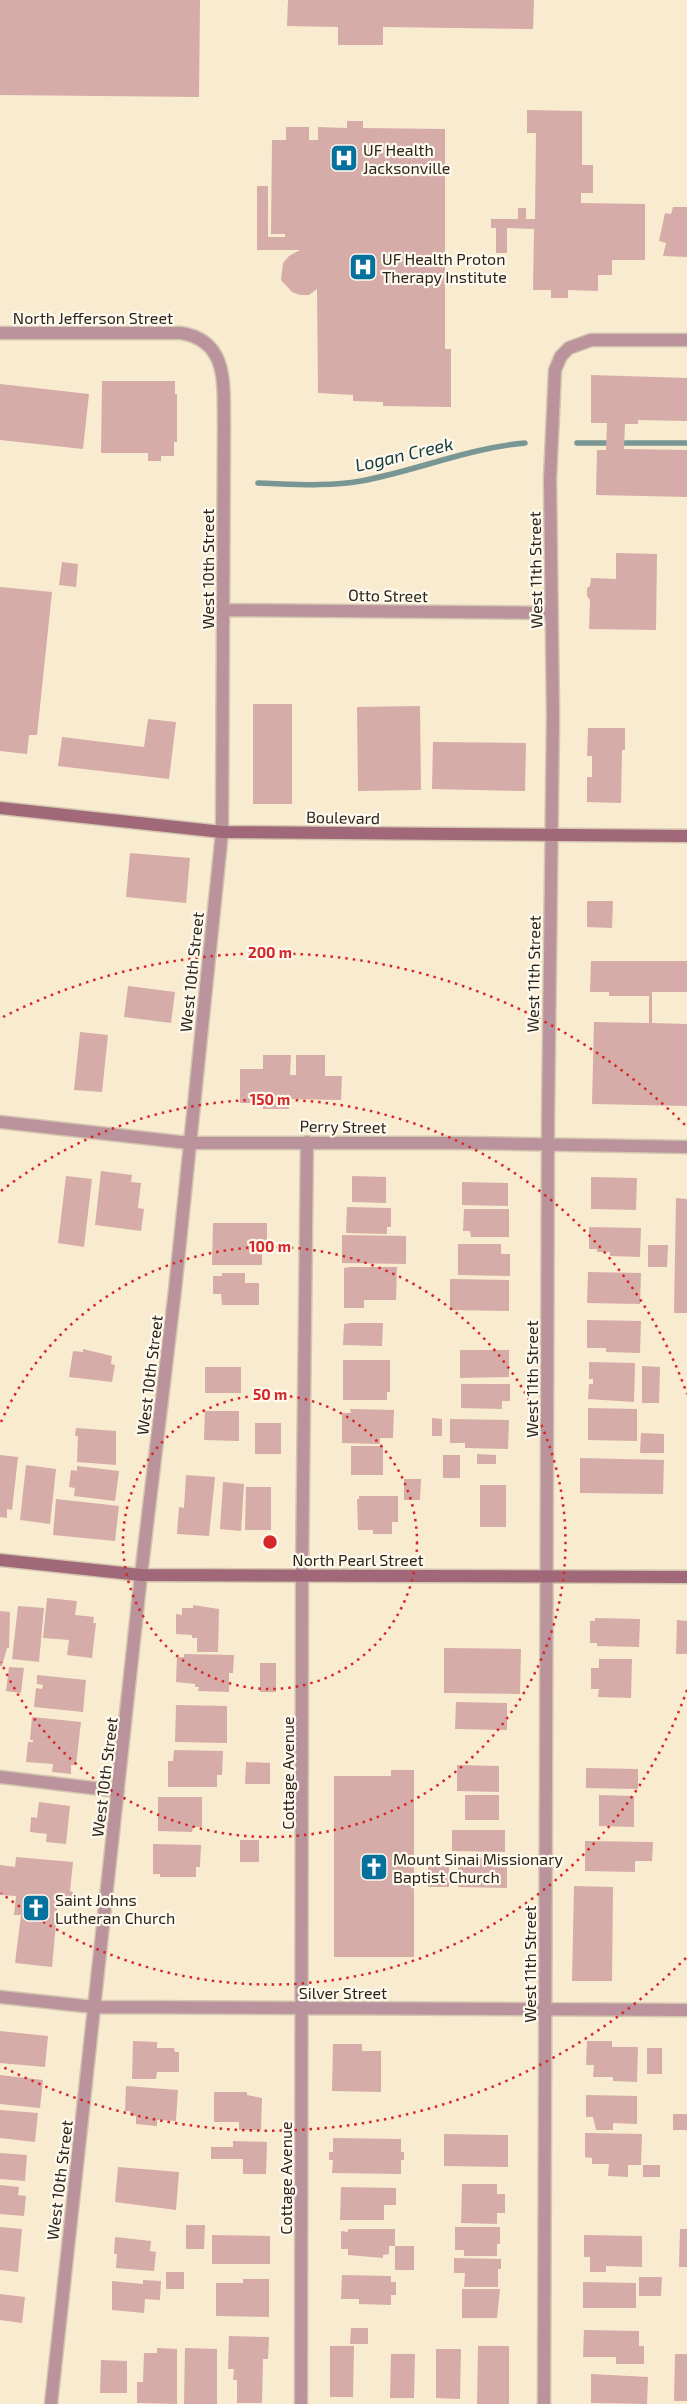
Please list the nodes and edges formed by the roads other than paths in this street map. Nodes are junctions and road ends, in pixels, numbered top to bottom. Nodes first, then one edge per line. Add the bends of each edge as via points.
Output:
1 (0, 333) edge
2 (687, 340) edge
3 (211, 348) joint
4 (223, 610) junction
5 (552, 612) junction
6 (0, 808) edge
7 (222, 832) junction
8 (551, 836) junction
9 (687, 836) edge
10 (0, 1122) edge
11 (307, 1142) junction
12 (190, 1143) junction
13 (548, 1145) junction
14 (687, 1147) edge
15 (0, 1560) edge
16 (141, 1574) junction
17 (302, 1575) junction
18 (547, 1576) junction
19 (687, 1577) edge
20 (0, 1777) edge
21 (118, 1791) junction
22 (0, 1997) edge
23 (94, 2007) junction
24 (302, 2008) junction
25 (545, 2010) junction
26 (687, 2010) edge
27 (52, 2404) edge
28 (300, 2404) edge
29 (544, 2404) edge

1 - 3 street, North Jefferson Street via 181,333 202,340
2 - 5 street, West 11th Street via 591,340 569,348 561,356 553,386 550,479
3 - 4 street, West 10th Street via 218,358 223,382
4 - 5 street, Otto Street
4 - 7 street, West 10th Street
5 - 8 street, West 11th Street
6 - 7 street, Boulevard
7 - 8 street, Boulevard
7 - 12 street, West 10th Street
8 - 9 street, Boulevard
8 - 13 street, West 11th Street
10 - 12 street, Perry Street
11 - 12 street, Perry Street
11 - 13 street, Perry Street
11 - 17 street, Cottage Avenue
12 - 16 street, West 10th Street via 176,1290
13 - 14 street, Perry Street
13 - 18 street, West 11th Street
15 - 16 street, North Pearl Street
16 - 17 street, North Pearl Street
16 - 21 street, West 10th Street
17 - 18 street, North Pearl Street
17 - 24 street, Cottage Avenue
18 - 19 street, North Pearl Street
18 - 25 street, West 11th Street
20 - 21 street
21 - 23 street, West 10th Street
22 - 23 street, Silver Street
23 - 24 street, Silver Street
23 - 27 street, West 10th Street
24 - 25 street, Silver Street
24 - 28 street, Cottage Avenue
25 - 26 street, Silver Street
25 - 29 street, West 11th Street

